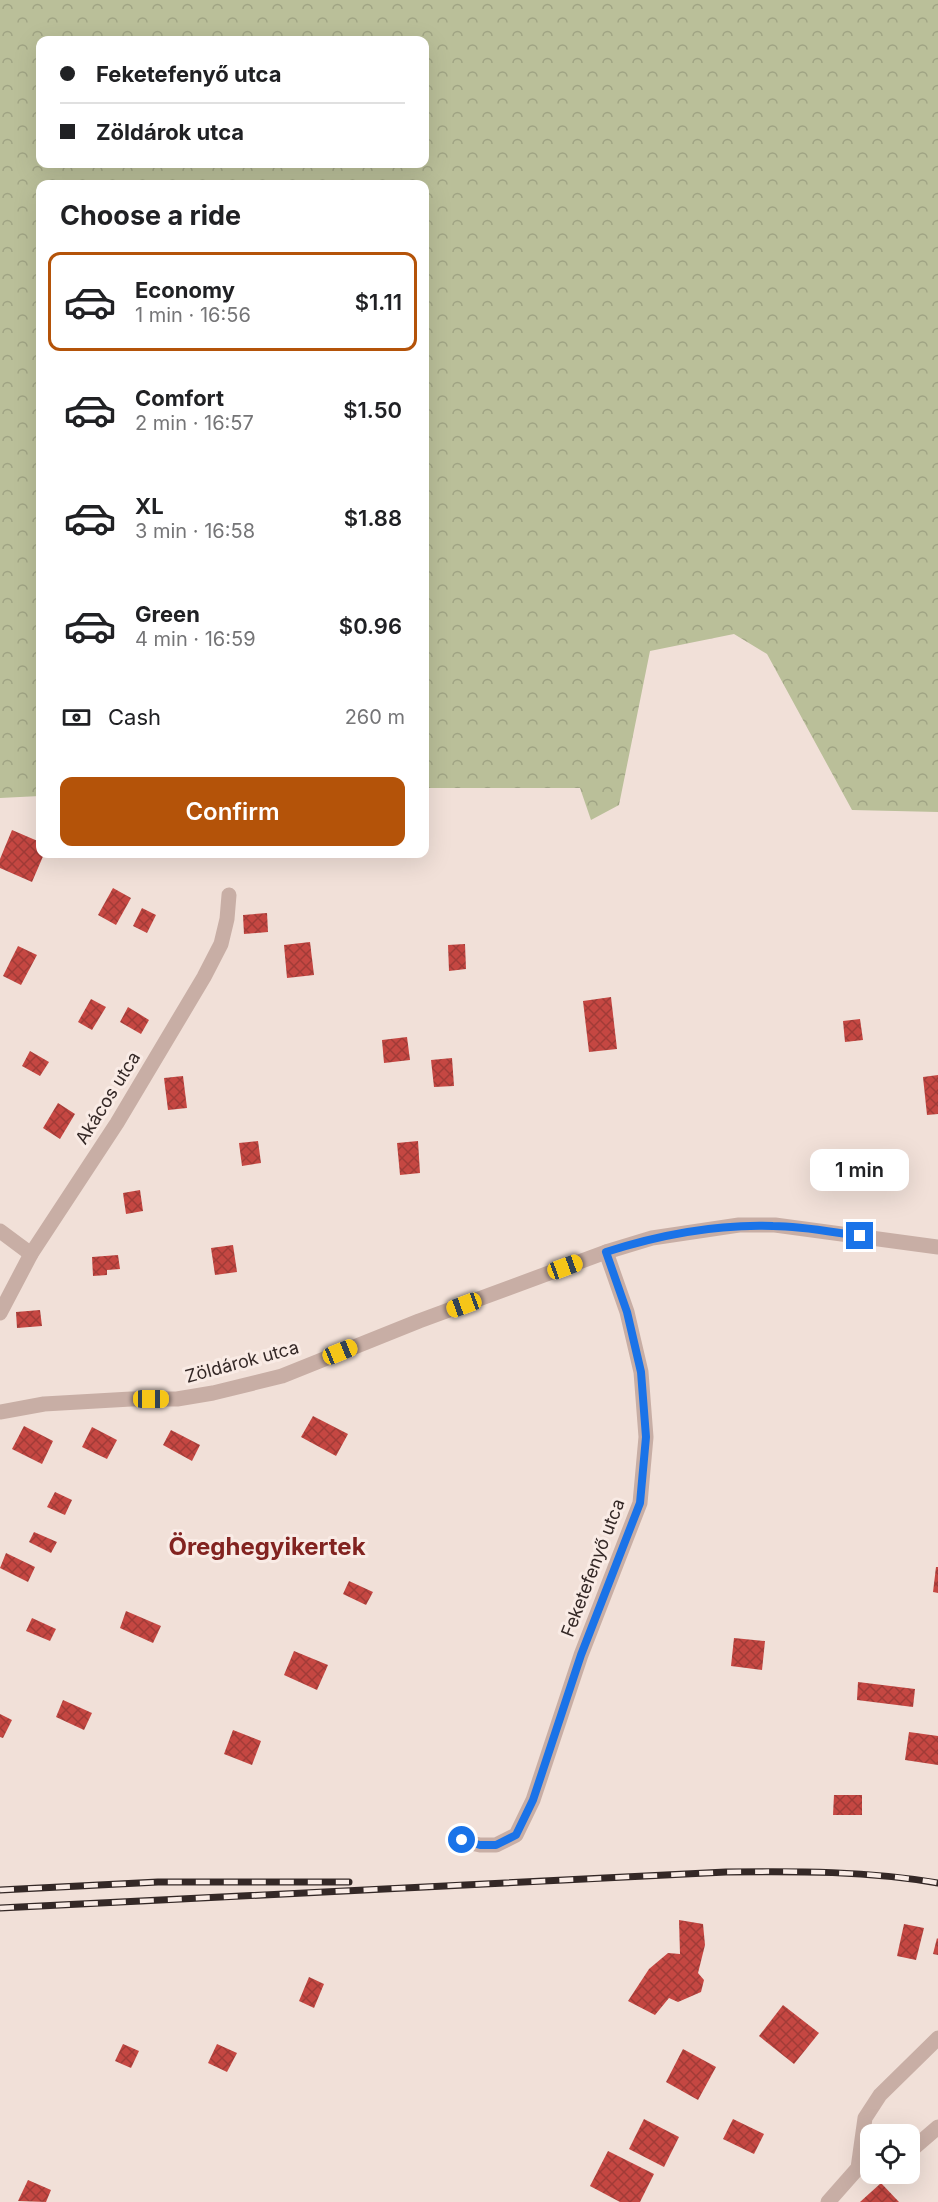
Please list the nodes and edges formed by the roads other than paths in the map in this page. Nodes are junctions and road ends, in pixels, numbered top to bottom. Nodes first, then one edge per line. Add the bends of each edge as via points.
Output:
1 (229, 895) dead end
2 (0, 1231) edge
3 (938, 1247) edge
4 (606, 1252) junction
5 (31, 1254) junction
6 (0, 1313) edge
7 (0, 1412) edge
8 (462, 1840) dead end
9 (938, 2038) edge
10 (865, 2124) edge
11 (938, 2127) edge
12 (920, 2143) edge
13 (860, 2171) edge
14 (828, 2202) edge

1 - 5 street, Akácos utca via 220,944 204,977 117,1124
2 - 5 street
3 - 4 street, Zöldárok utca via 799,1228 739,1225 652,1238
4 - 7 street, Zöldárok utca via 282,1376 177,1399 44,1404
4 - 8 street, Feketefenyő utca via 627,1312 641,1372 646,1437 640,1503 581,1655 533,1800 516,1835 496,1845
5 - 6 street, Akácos utca
9 - 10 street via 880,2095
11 - 12 street
13 - 14 street

